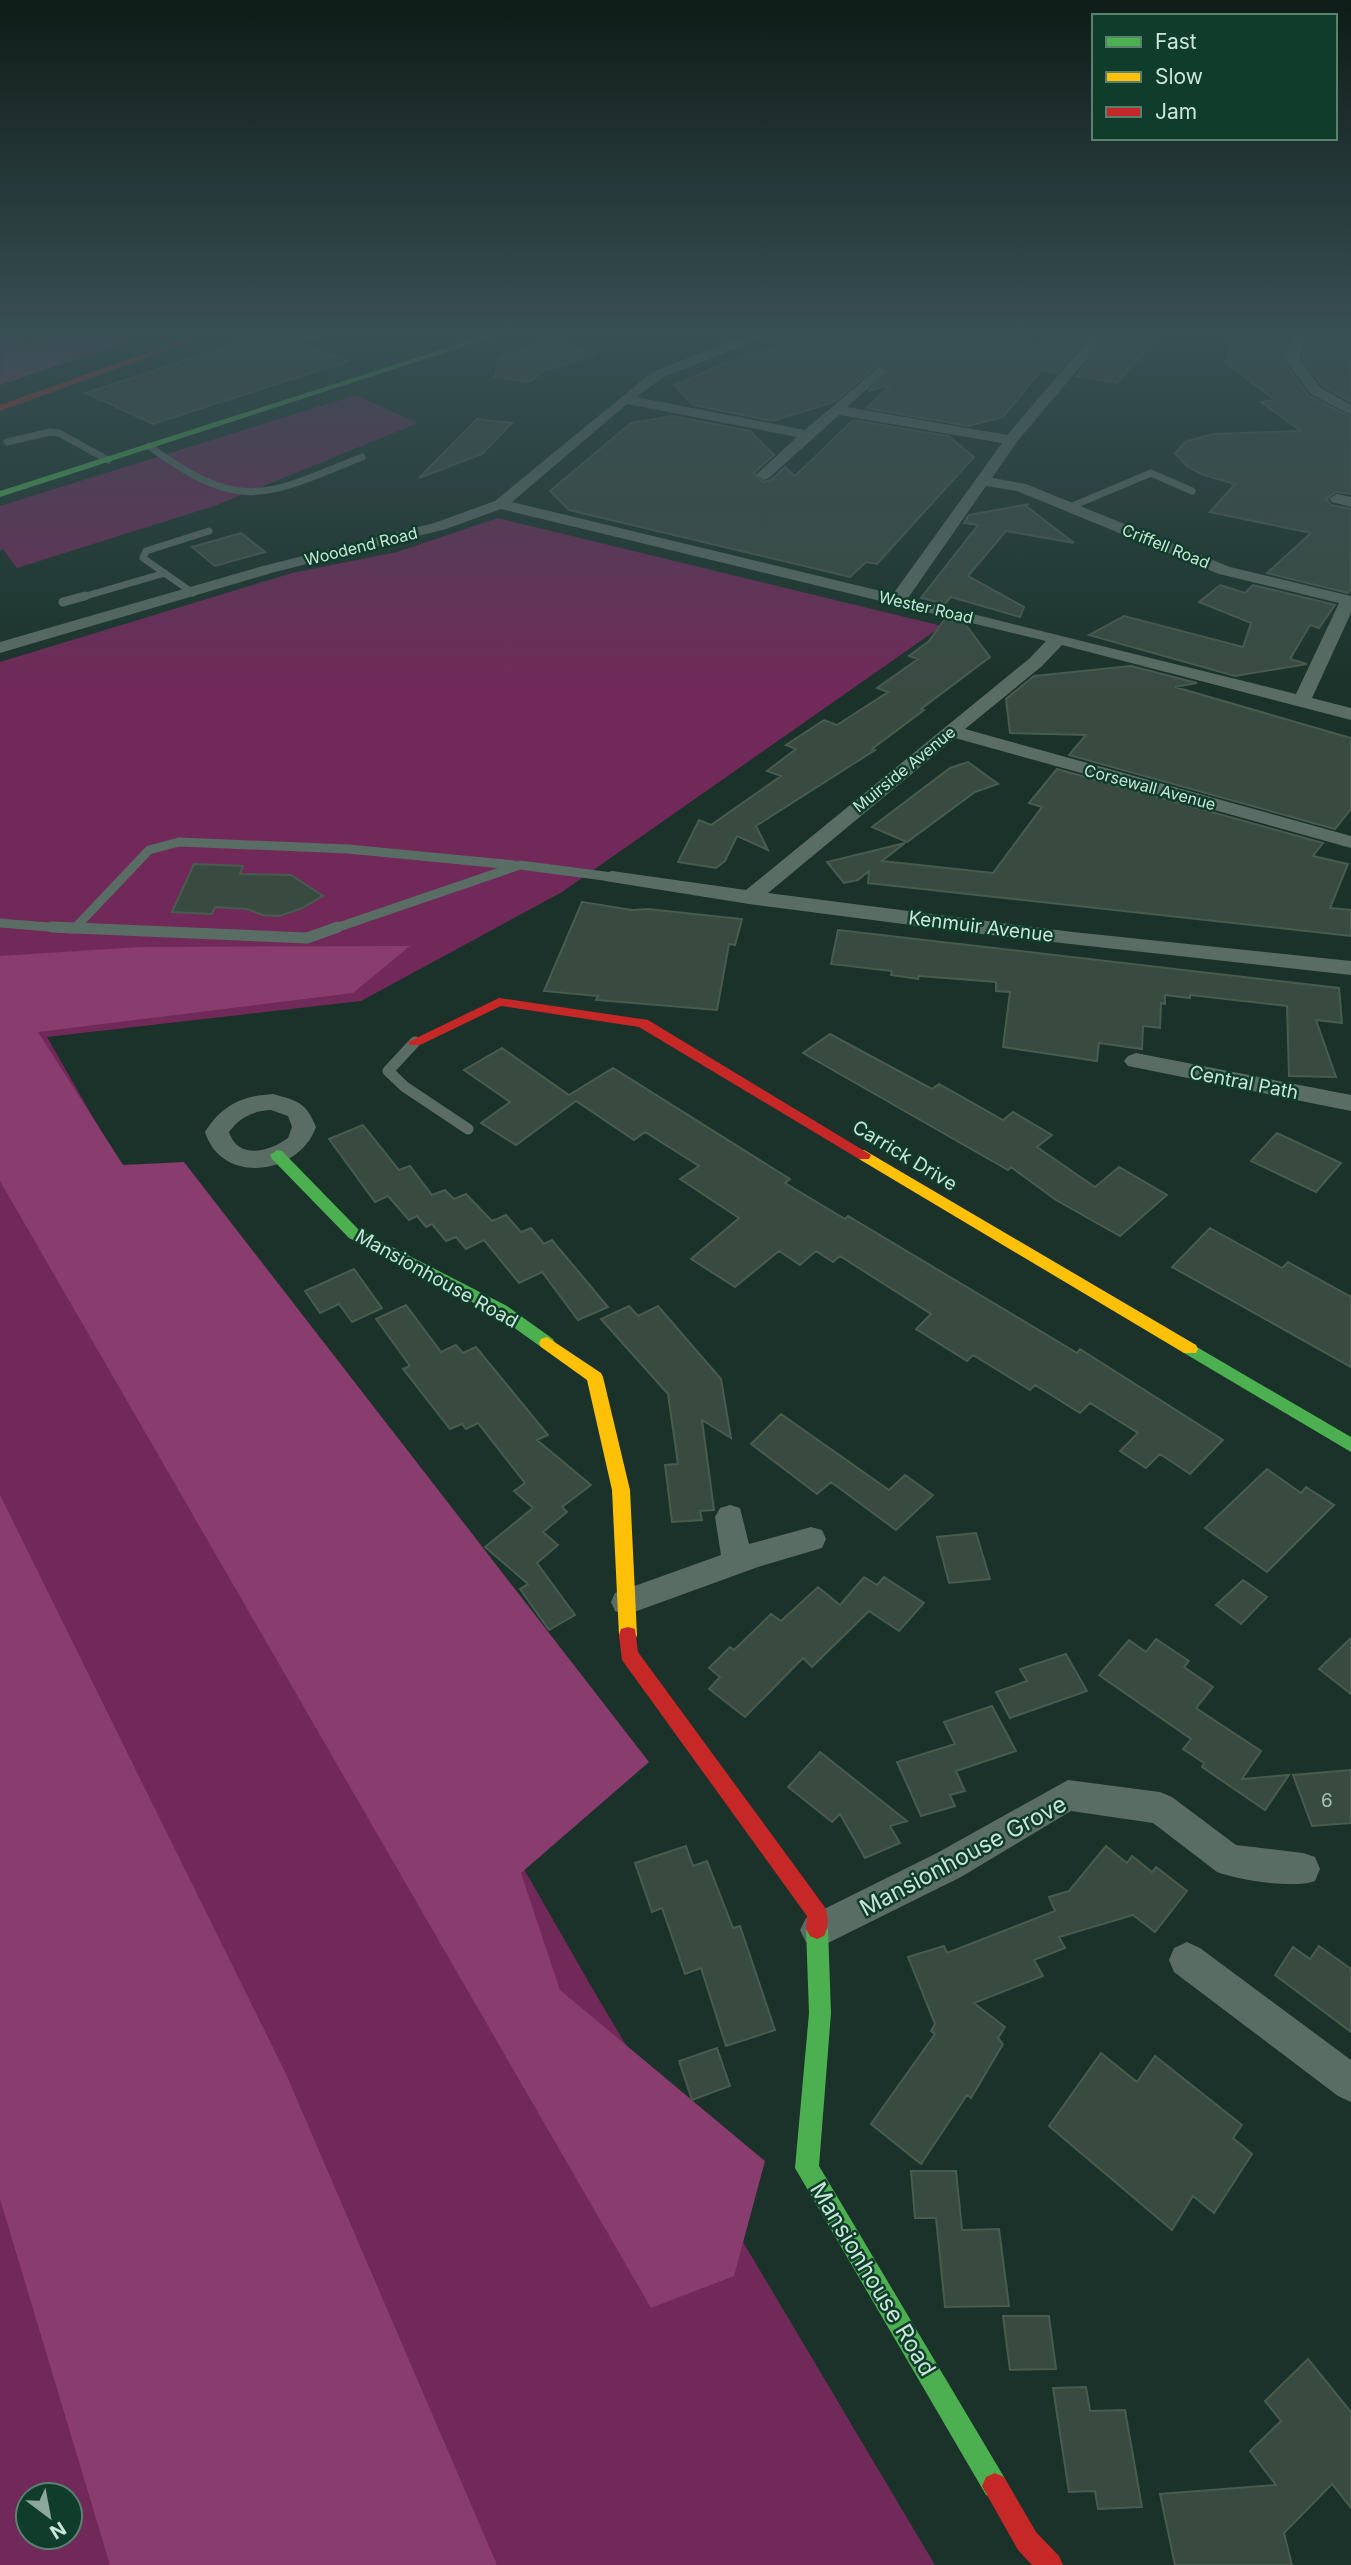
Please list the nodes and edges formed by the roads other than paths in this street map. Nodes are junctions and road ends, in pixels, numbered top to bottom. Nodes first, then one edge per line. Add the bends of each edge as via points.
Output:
1 (100, 456) edge
2 (121, 456) edge
3 (165, 456) edge
4 (557, 456) edge
5 (786, 456) edge
6 (1001, 456) edge
7 (362, 457) dead end
8 (108, 460) junction
9 (1144, 464) dead end
10 (1152, 473) junction
11 (765, 475) dead end
12 (984, 481) junction
13 (1192, 491) dead end
14 (0, 494) edge
15 (500, 504) junction
16 (1070, 507) junction
17 (209, 531) dead end
18 (165, 573) junction
19 (193, 593) junction
20 (897, 601) junction
21 (1350, 601) edge
22 (63, 602) dead end
23 (1058, 639) junction
24 (0, 648) edge
25 (1301, 702) junction
26 (1351, 714) edge
27 (950, 732) junction
28 (1351, 842) edge
29 (520, 866) junction
30 (612, 877) joint
31 (749, 898) junction
32 (0, 923) edge
33 (74, 929) junction
34 (1351, 968) edge
35 (415, 1042) joint
36 (1136, 1061) dead end
37 (1351, 1103) edge
38 (468, 1129) dead end
39 (277, 1155) dead end
40 (1351, 1445) edge
41 (730, 1517) dead end
42 (811, 1539) dead end
43 (737, 1562) junction
44 (626, 1602) junction
45 (1303, 1869) dead end
46 (818, 1930) junction
47 (1187, 1960) dead end
48 (1351, 2082) edge
49 (1051, 2565) edge

1 - 8 lane
2 - 8 street
3 - 7 lane via 217,488 239,492 285,487
4 - 15 street, Woodend Road
5 - 11 street
6 - 12 street
8 - 14 street
9 - 10 lane
10 - 13 lane
10 - 16 lane
12 - 16 street, Criffell Road via 1021,487
12 - 20 street
15 - 19 street, Woodend Road via 440,526
15 - 20 street, Wester Road
16 - 21 street, Criffell Road via 1225,571
17 - 18 lane via 146,551 143,558
18 - 19 lane
18 - 22 lane
19 - 24 street, Woodend Road
20 - 23 street, Wester Road
21 - 25 street
23 - 25 street, Wester Road
23 - 27 street, Muirside Avenue
25 - 26 street, Wester Road
27 - 28 street, Corsewall Avenue
27 - 31 street, Muirside Avenue
29 - 30 lane
29 - 33 lane via 307,938
29 - 33 lane via 348,849 178,842 149,850
30 - 31 street, Kenmuir Avenue
31 - 34 street, Kenmuir Avenue
32 - 33 lane
35 - 38 lane via 388,1071
35 - 40 street, Carrick Drive via 499,1002 643,1023
36 - 37 street, Central Path
39 - 44 street, Mansionhouse Road via 354,1234 501,1310 595,1377 621,1490
41 - 43 street
42 - 43 street
43 - 44 street
44 - 46 street, Mansionhouse Road via 629,1654 817,1913
45 - 46 street, Mansionhouse Grove via 1229,1860 1160,1808 1068,1795 949,1865
46 - 49 street, Mansionhouse Road via 820,2013 807,2168 1027,2542
47 - 48 street

